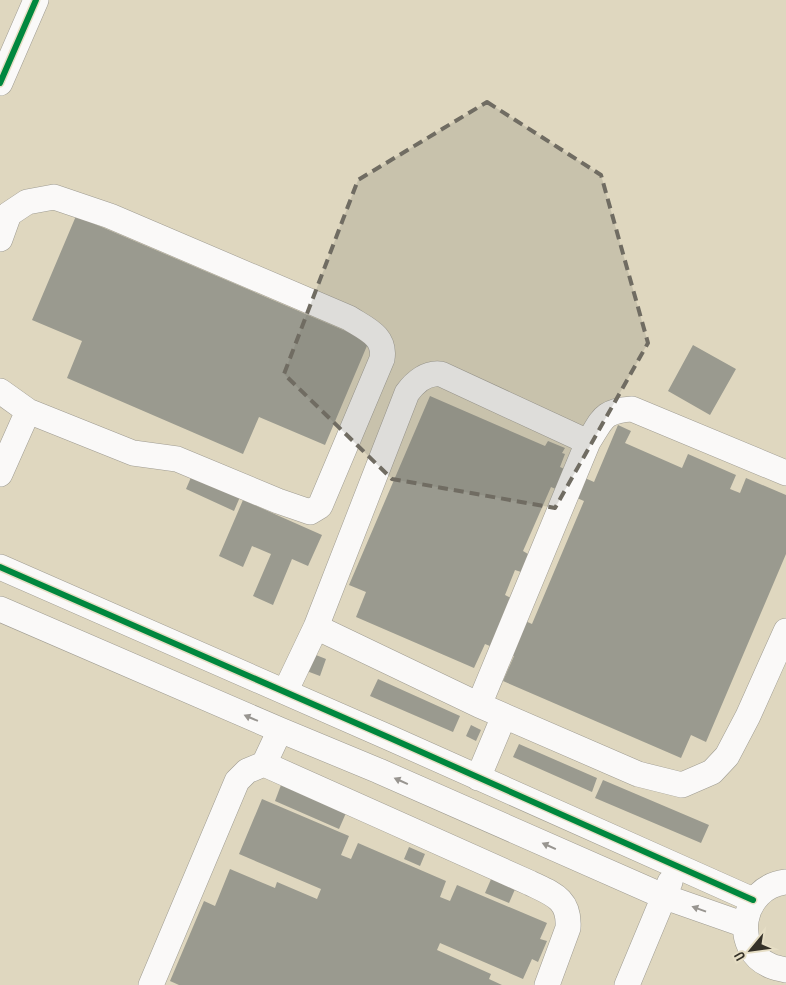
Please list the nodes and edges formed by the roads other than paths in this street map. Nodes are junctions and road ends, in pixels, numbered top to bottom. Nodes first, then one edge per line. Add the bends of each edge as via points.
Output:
1 (36, 0) edge
2 (0, 83) edge
3 (0, 239) edge
4 (0, 391) edge
5 (28, 411) junction
6 (588, 442) junction
7 (786, 473) edge
8 (0, 474) edge
9 (0, 567) edge
10 (0, 609) edge
11 (316, 627) junction
12 (786, 631) edge
13 (285, 692) junction
14 (479, 705) junction
15 (504, 716) junction
16 (280, 730) junction
17 (264, 764) junction
18 (478, 778) junction
19 (676, 865) junction
20 (786, 882) edge
21 (665, 897) junction
22 (753, 900) junction
23 (745, 925) junction
24 (786, 970) edge
25 (151, 985) edge
26 (546, 985) edge
27 (627, 985) edge

1 - 2 street
3 - 5 street via 9,214 26,202 54,197 110,216 349,318 376,335 384,349 320,506 310,512 278,502 177,459 133,453
4 - 5 street
5 - 8 street
6 - 7 street via 607,414 632,409
6 - 11 street via 441,374 434,373 421,379 407,393
6 - 14 street
9 - 13 street
16 -> 10 street
11 - 13 street
11 - 14 street
12 - 15 street via 727,756 712,772 682,785 638,774
13 - 18 street
14 - 15 street
15 - 18 street
16 - 17 street
21 -> 16 street
17 - 25 street via 247,771 238,780
17 - 26 street via 556,897 567,910 568,928
18 - 19 street
19 - 21 street
19 - 22 street
20 - 22 street via 763,890
23 -> 21 street
21 - 27 street
22 - 23 street
23 - 24 street via 748,942 757,956 770,966

